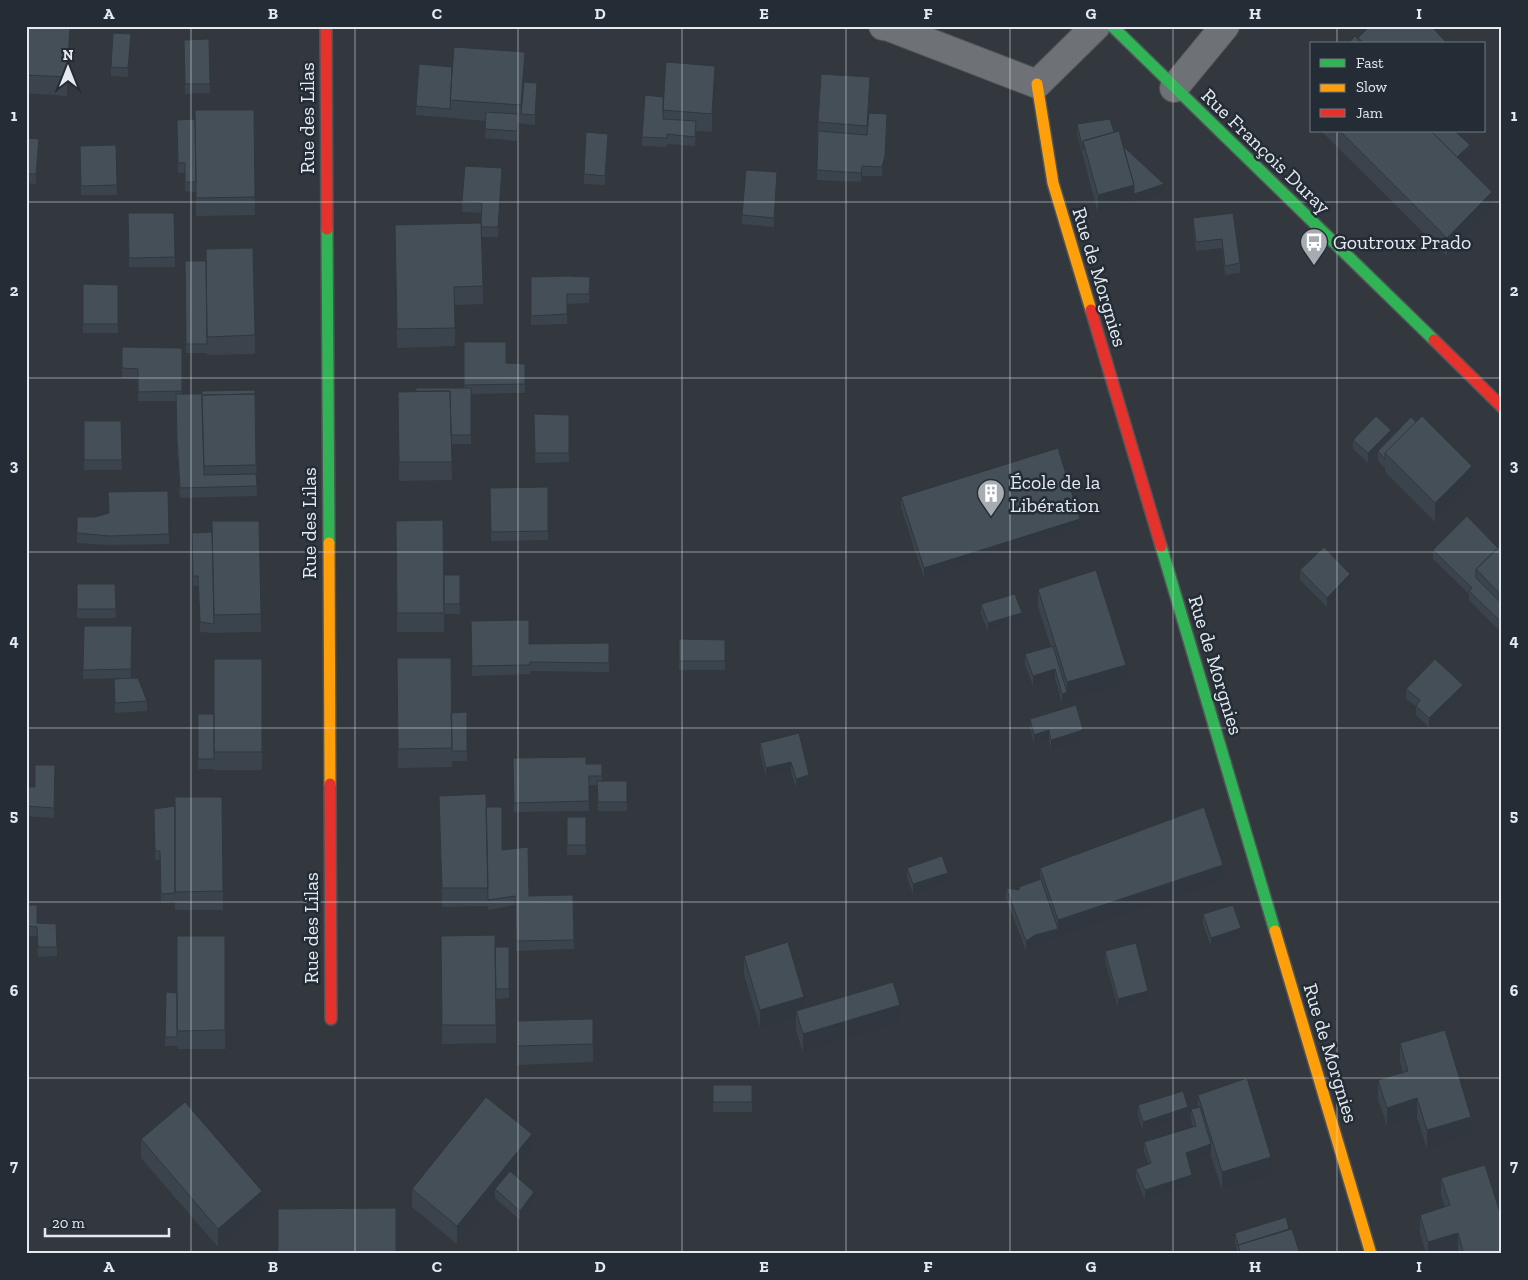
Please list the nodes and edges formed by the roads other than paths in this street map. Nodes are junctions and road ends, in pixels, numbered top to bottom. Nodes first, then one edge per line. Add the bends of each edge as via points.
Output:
1 (326, 26) edge
2 (883, 26) edge
3 (1096, 26) edge
4 (1112, 26) edge
5 (1225, 26) edge
6 (1037, 84) junction
7 (1174, 88) junction
8 (1502, 408) edge
9 (331, 1019) dead end
10 (1371, 1254) edge

1 - 9 street, Rue des Lilas
2 - 6 street
3 - 6 street
4 - 7 street, Rue François Duray
5 - 7 street
6 - 10 street, Rue de Morgnies via 1053,183
7 - 8 street, Rue François Duray

